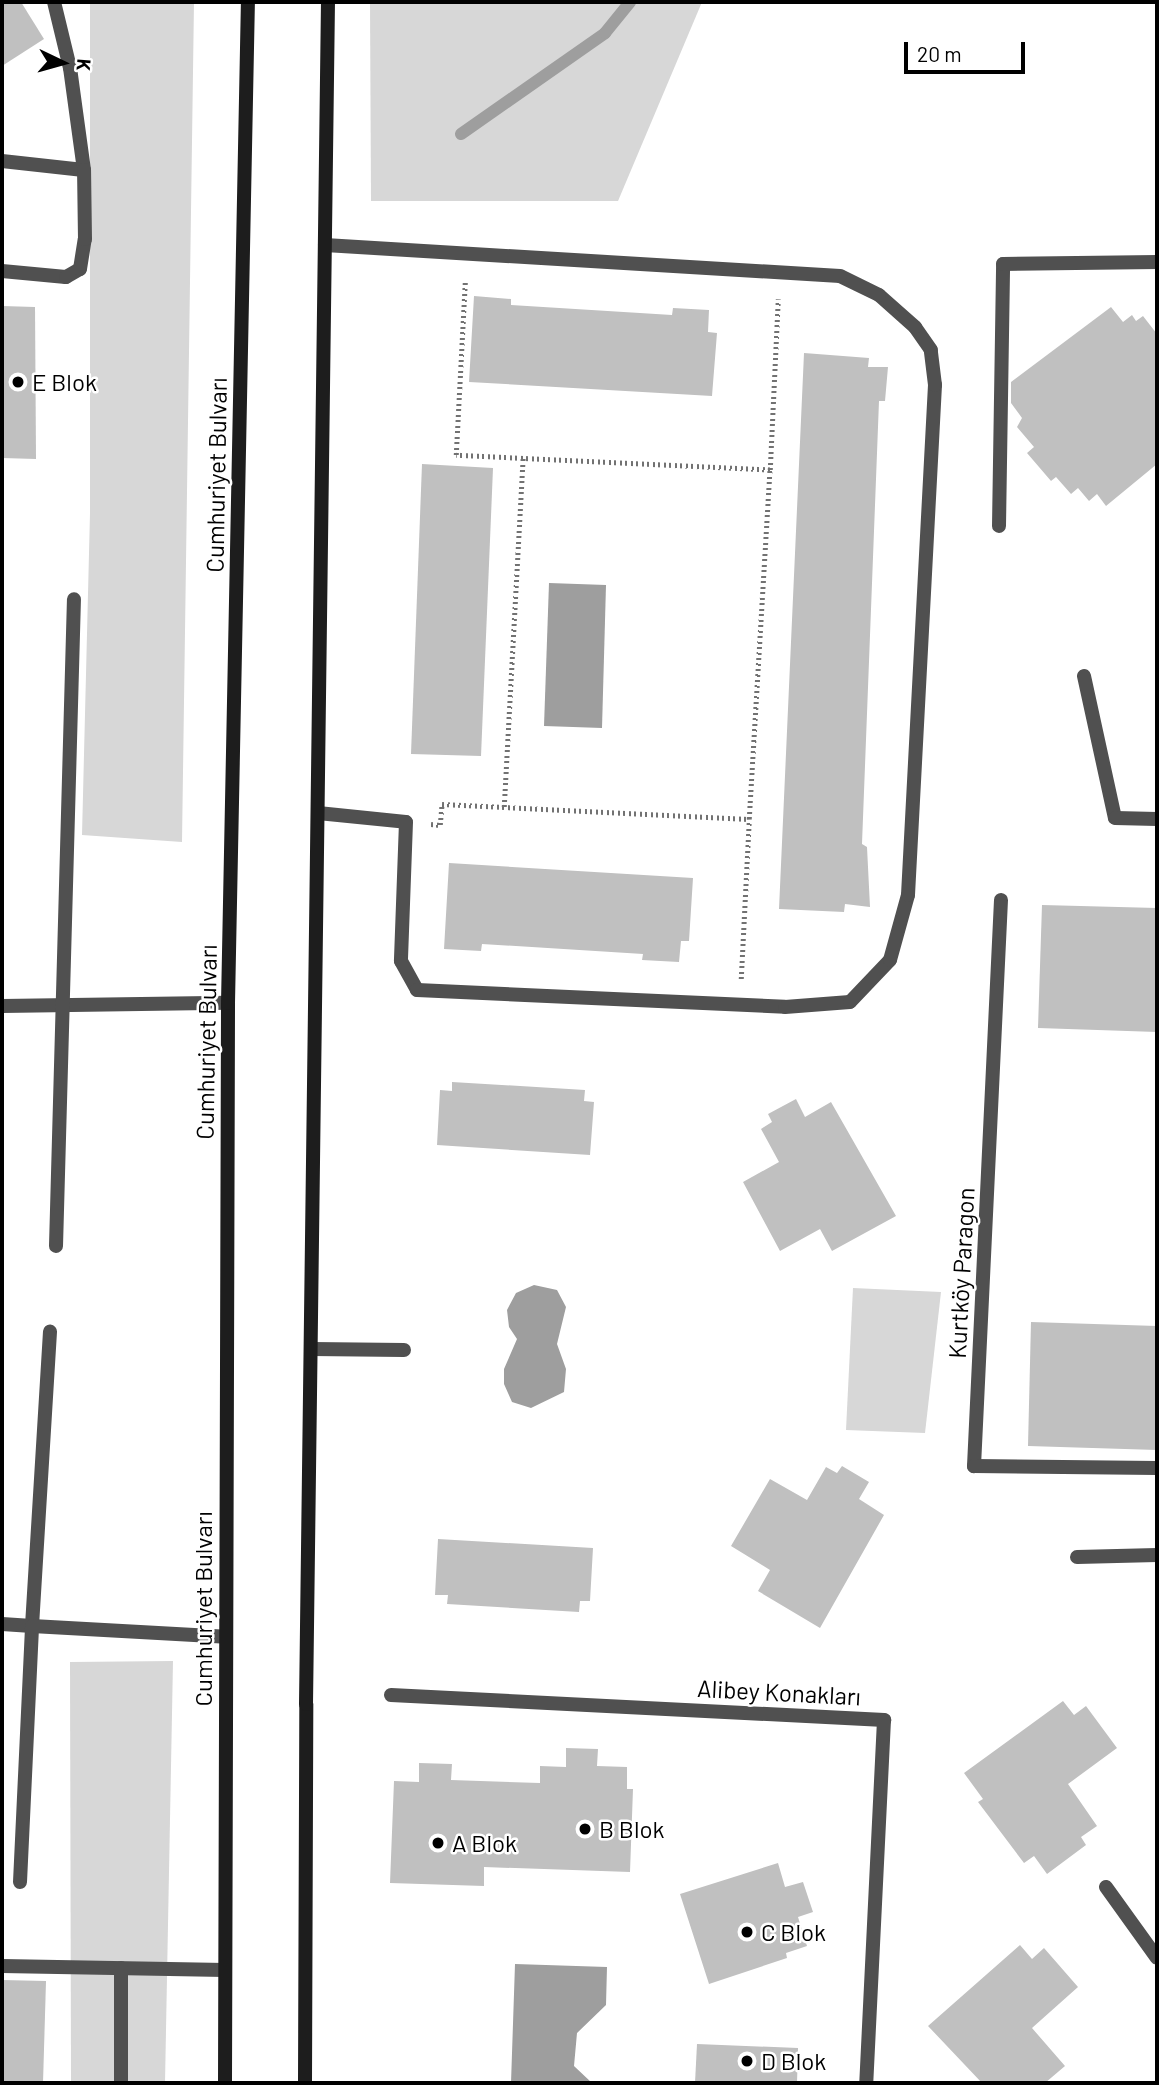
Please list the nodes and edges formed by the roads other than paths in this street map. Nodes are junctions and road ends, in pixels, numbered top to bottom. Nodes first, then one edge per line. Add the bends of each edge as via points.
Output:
1 (54, 2) edge
2 (248, 2) edge
3 (328, 2) edge
4 (2, 161) edge
5 (84, 170) junction
6 (325, 245) junction
7 (1157, 262) edge
8 (2, 271) edge
9 (999, 526) dead end
10 (74, 599) dead end
11 (1084, 676) dead end
12 (318, 813) junction
13 (1157, 819) edge
14 (1001, 900) dead end
15 (228, 1003) junction
16 (2, 1006) edge
17 (62, 1006) junction
18 (56, 1246) dead end
19 (50, 1332) dead end
20 (312, 1349) junction
21 (404, 1350) dead end
22 (1157, 1468) edge
23 (1157, 1555) edge
24 (1077, 1557) dead end
25 (2, 1624) edge
26 (32, 1626) junction
27 (226, 1637) junction
28 (391, 1695) dead end
29 (20, 1882) dead end
30 (1106, 1887) dead end
31 (1157, 1958) edge
32 (2, 1966) edge
33 (121, 1968) junction
34 (225, 1970) junction
35 (121, 2083) edge
36 (225, 2083) edge
37 (305, 2083) edge
38 (866, 2083) edge

1 - 5 lane via 70,68
2 - 15 street, Cumhuriyet Bulvarı
3 - 6 street
4 - 5 lane
5 - 8 lane via 85,239 80,269 66,277
6 - 12 street
6 - 12 lane via 840,276 878,295 915,327 931,350 935,385 908,895 890,960 850,1002 739,1005 417,990 401,961 406,822
7 - 9 lane via 1003,264
10 - 17 lane
11 - 13 lane via 1115,818
12 - 20 street
14 - 22 lane, Kurtköy Paragon via 974,1466
15 - 17 lane
15 - 27 street, Cumhuriyet Bulvarı
16 - 17 lane
17 - 18 lane
19 - 26 lane
20 - 21 lane
20 - 37 street
23 - 24 lane
25 - 26 lane
26 - 27 lane
26 - 29 lane
27 - 34 street, Cumhuriyet Bulvarı
28 - 38 lane, Alibey Konakları via 884,1720
30 - 31 lane
32 - 33 lane
33 - 34 lane
33 - 35 lane
34 - 36 street, Cumhuriyet Bulvarı

